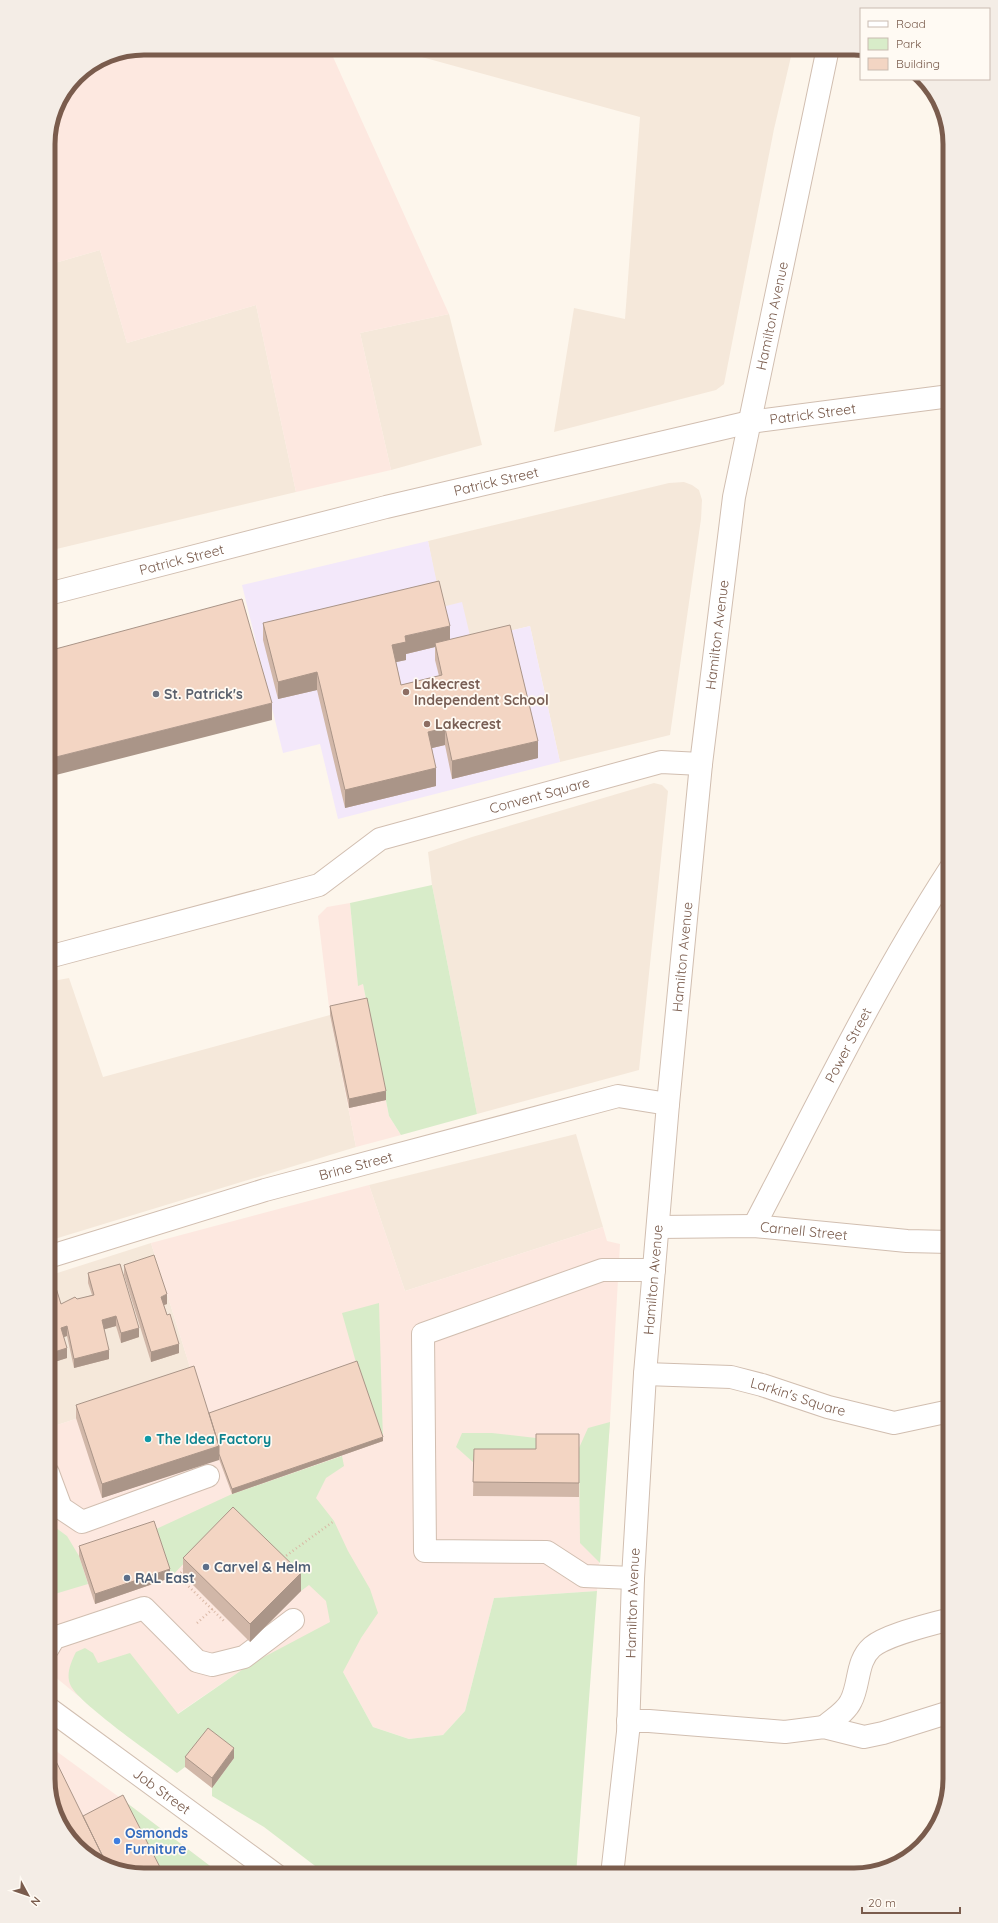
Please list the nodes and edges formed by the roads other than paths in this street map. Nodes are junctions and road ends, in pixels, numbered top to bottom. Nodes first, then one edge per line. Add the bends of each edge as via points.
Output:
1 (827, 55) edge
2 (943, 397) edge
3 (750, 422) junction
4 (55, 592) edge
5 (701, 764) junction
6 (943, 880) edge
7 (56, 954) dead end
8 (668, 1104) junction
9 (754, 1226) junction
10 (658, 1227) junction
11 (943, 1242) edge
12 (55, 1255) edge
13 (654, 1270) junction
14 (645, 1374) junction
15 (943, 1413) edge
16 (208, 1476) dead end
17 (55, 1492) edge
18 (633, 1578) junction
19 (293, 1620) dead end
20 (943, 1621) edge
21 (55, 1638) edge
22 (55, 1713) edge
23 (943, 1714) edge
24 (628, 1721) junction
25 (824, 1727) junction
26 (266, 1868) edge
27 (613, 1868) edge

1 - 3 street, Hamilton Avenue
2 - 3 street, Patrick Street
3 - 4 street, Patrick Street via 386,507
3 - 5 street, Hamilton Avenue via 734,497
5 - 7 street, Convent Square via 661,762 380,839 319,885
5 - 8 street, Hamilton Avenue
6 - 9 street, Power Street via 851,1040
8 - 10 street, Hamilton Avenue
8 - 12 street, Brine Street via 618,1096 265,1190
9 - 10 street, Carnell Street
9 - 11 street, Carnell Street via 907,1241
10 - 13 street, Hamilton Avenue
13 - 14 street, Hamilton Avenue
13 - 18 street via 602,1270 422,1334 425,1551 547,1552 584,1576
14 - 15 street, Larkin's Square via 731,1377 828,1407 894,1423
14 - 18 street, Hamilton Avenue
16 - 17 street via 82,1522 61,1508
18 - 24 street, Hamilton Avenue
19 - 21 street via 244,1657 212,1665 197,1660 144,1608
20 - 25 street via 883,1640 872,1648 864,1657 851,1702
22 - 26 street, Job Street
23 - 25 street via 864,1737
24 - 25 street via 785,1732
24 - 27 street, Hamilton Avenue

